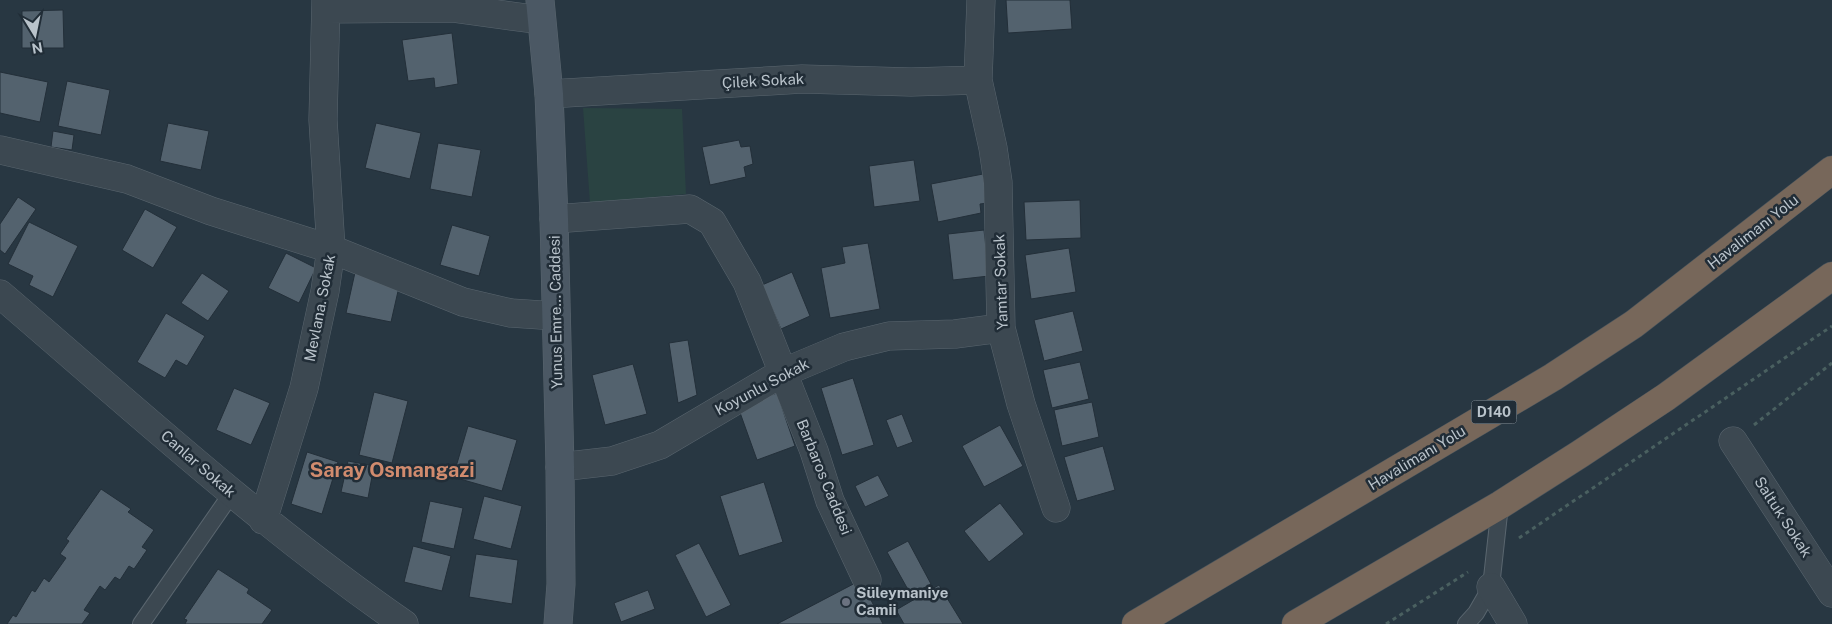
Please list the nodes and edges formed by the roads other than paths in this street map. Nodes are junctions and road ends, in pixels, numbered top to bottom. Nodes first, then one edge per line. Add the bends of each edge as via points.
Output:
1 (981, 0) edge
2 (326, 4) edge
3 (541, 10) edge
4 (978, 80) junction
5 (549, 94) junction
6 (0, 150) edge
7 (1832, 170) edge
8 (554, 219) junction
9 (331, 248) junction
10 (1832, 276) edge
11 (0, 294) edge
12 (556, 316) junction
13 (1001, 328) junction
14 (782, 373) junction
15 (1734, 441) road end
16 (560, 467) junction
17 (232, 493) junction
18 (1500, 505) junction
19 (1056, 508) dead end
20 (263, 520) junction
21 (867, 580) dead end
22 (1491, 587) junction
23 (1832, 593) edge
24 (141, 624) edge
25 (404, 624) edge
26 (558, 624) edge
27 (1136, 624) edge
28 (1296, 624) edge
29 (1466, 624) edge
30 (1513, 624) edge

1 - 4 street, Yamtar Sokak
2 - 3 street
2 - 9 street, Mevlana. Sokak via 323,120
3 - 5 street, Yunus Emre... Caddesi
4 - 5 street, Çilek Sokak via 802,79
4 - 13 street, Yamtar Sokak via 994,148 998,182
5 - 8 street, Yunus Emre... Caddesi
6 - 9 street via 127,178 211,210
7 - 27 highway, Havalimanı Yolu / D140 via 1634,324 1553,377
8 - 12 street, Yunus Emre... Caddesi
8 - 14 street, Barbaros Caddesi via 690,209 701,214 712,222 747,282
9 - 12 street via 463,302 511,313
9 - 20 street, Mevlana. Sokak via 304,388
10 - 18 highway via 1666,398
11 - 17 street, Canlar Sokak
12 - 16 street, Yunus Emre... Caddesi
13 - 14 street, Koyunlu Sokak via 955,334 889,336 844,347
13 - 19 street, Yamtar Sokak via 1020,404
14 - 16 street, Koyunlu Sokak via 660,445 612,461
14 - 21 street, Barbaros Caddesi via 814,451 830,501
15 - 23 street, Saltuk Sokak
16 - 26 street, Yunus Emre... Caddesi
17 - 20 street, Canlar Sokak
17 - 24 lane
18 - 22 lane
18 - 28 highway
20 - 25 street, Canlar Sokak
22 - 29 lane
22 - 30 street

